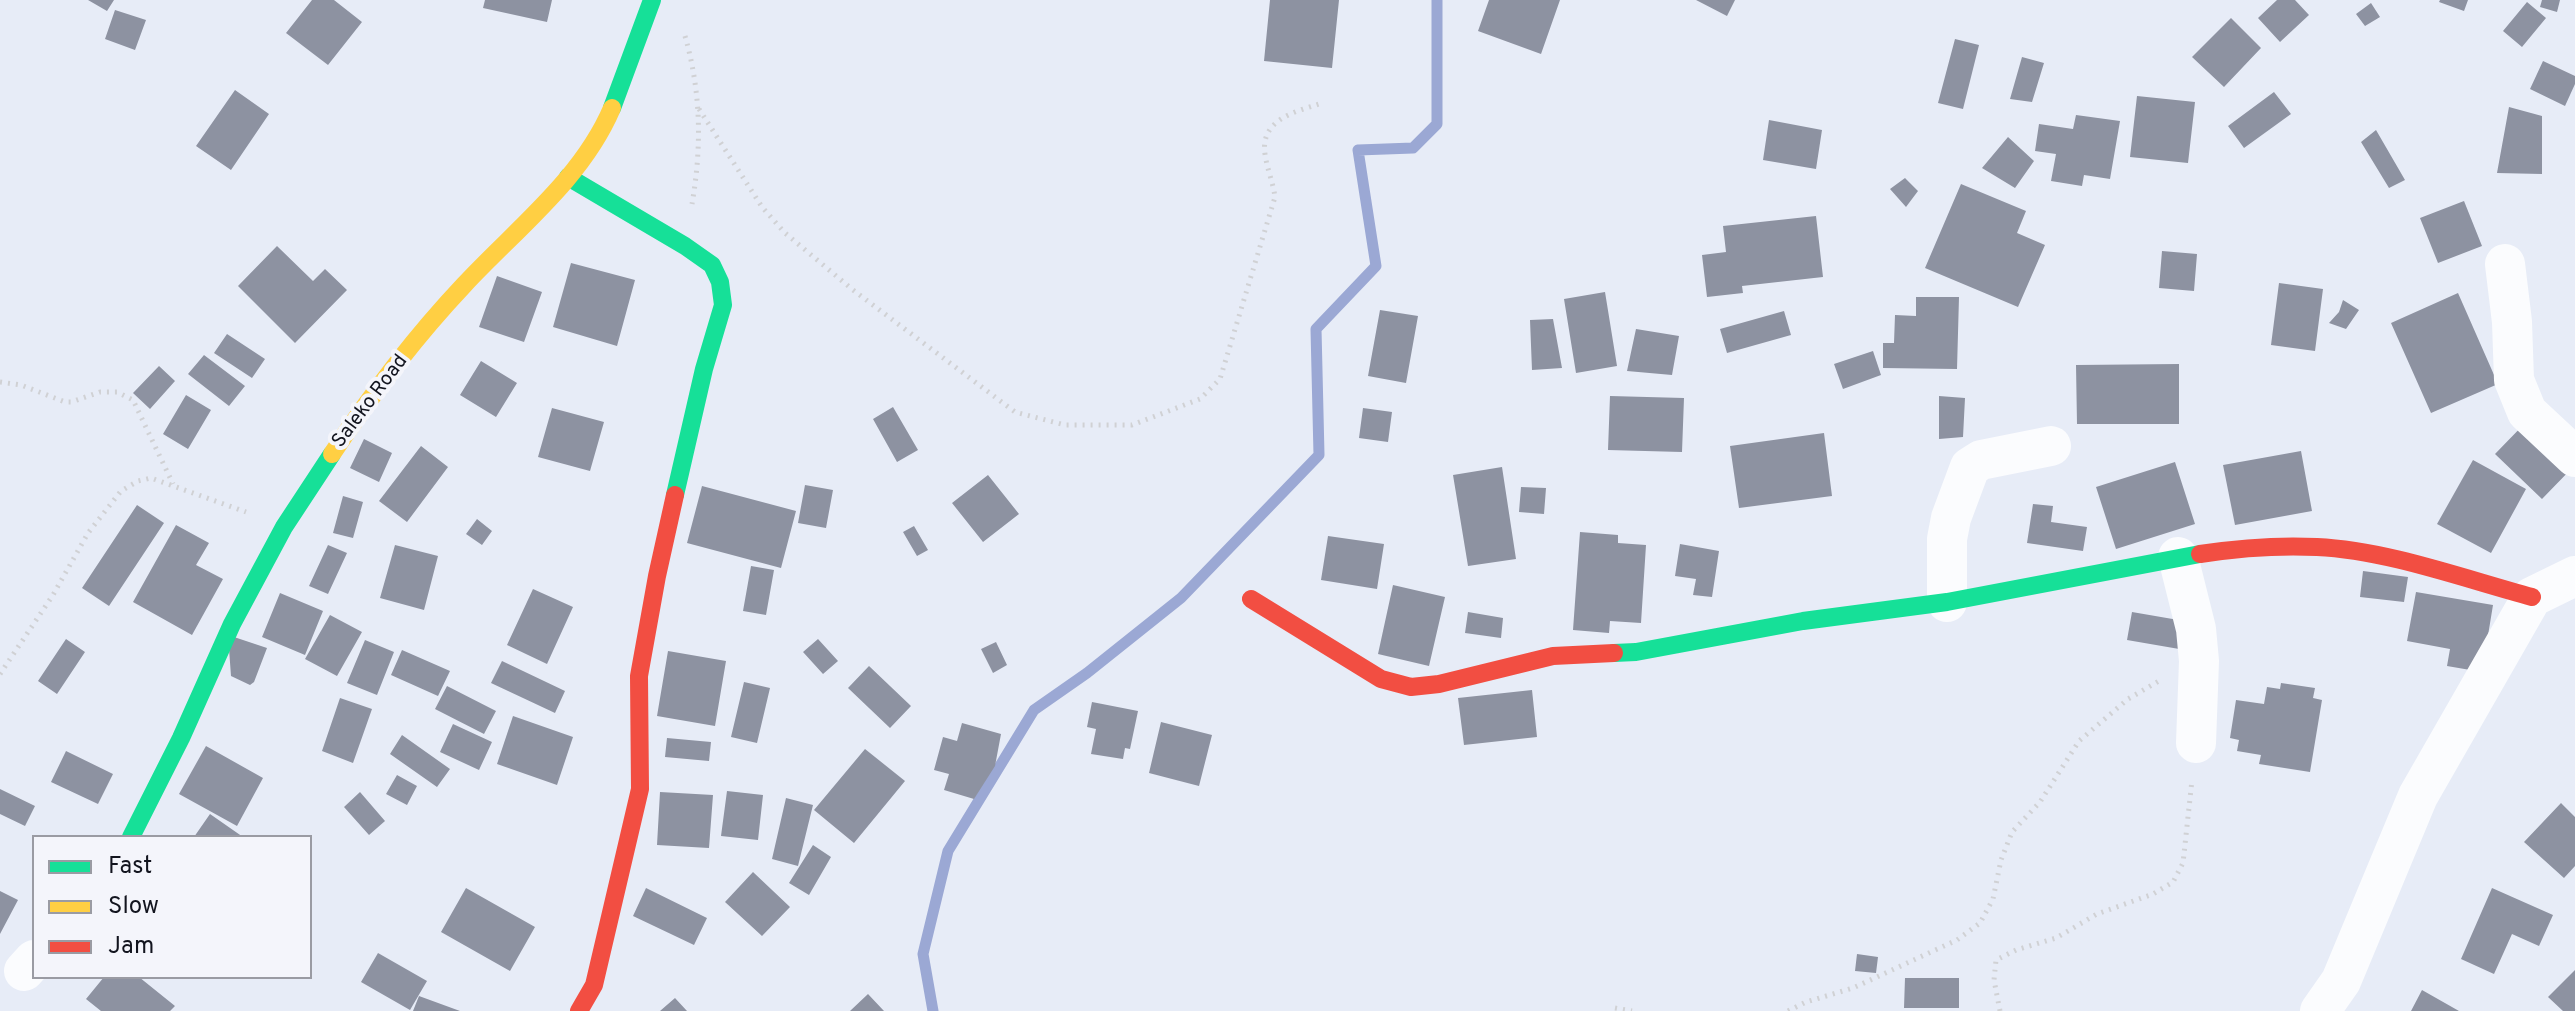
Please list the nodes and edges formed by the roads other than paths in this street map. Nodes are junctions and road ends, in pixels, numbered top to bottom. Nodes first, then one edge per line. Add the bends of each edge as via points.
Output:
1 (652, 0) edge
2 (568, 177) junction
3 (2505, 264) dead end
4 (2051, 446) dead end
5 (2575, 457) edge
6 (2178, 557) junction
7 (2575, 576) edge
8 (2532, 597) junction
9 (1251, 599) dead end
10 (1947, 602) junction
11 (2196, 743) road end
12 (132, 835) edge
13 (579, 1011) edge
14 (2320, 1011) edge

1 - 2 street, Saleko Road via 601,133
2 - 12 street, Saleko Road via 461,288 365,404 284,527
2 - 13 street via 712,265 723,305 657,576 639,676 640,789 594,985
3 - 5 street via 2514,380 2527,412
4 - 10 street via 1981,460 1970,467 1951,518
6 - 8 street via 2249,547 2319,547 2391,559
6 - 10 street
6 - 11 street via 2196,629
7 - 8 street
8 - 14 street via 2418,796 2341,981
9 - 10 street via 1381,679 1411,687 1553,656 1636,652 1803,621

